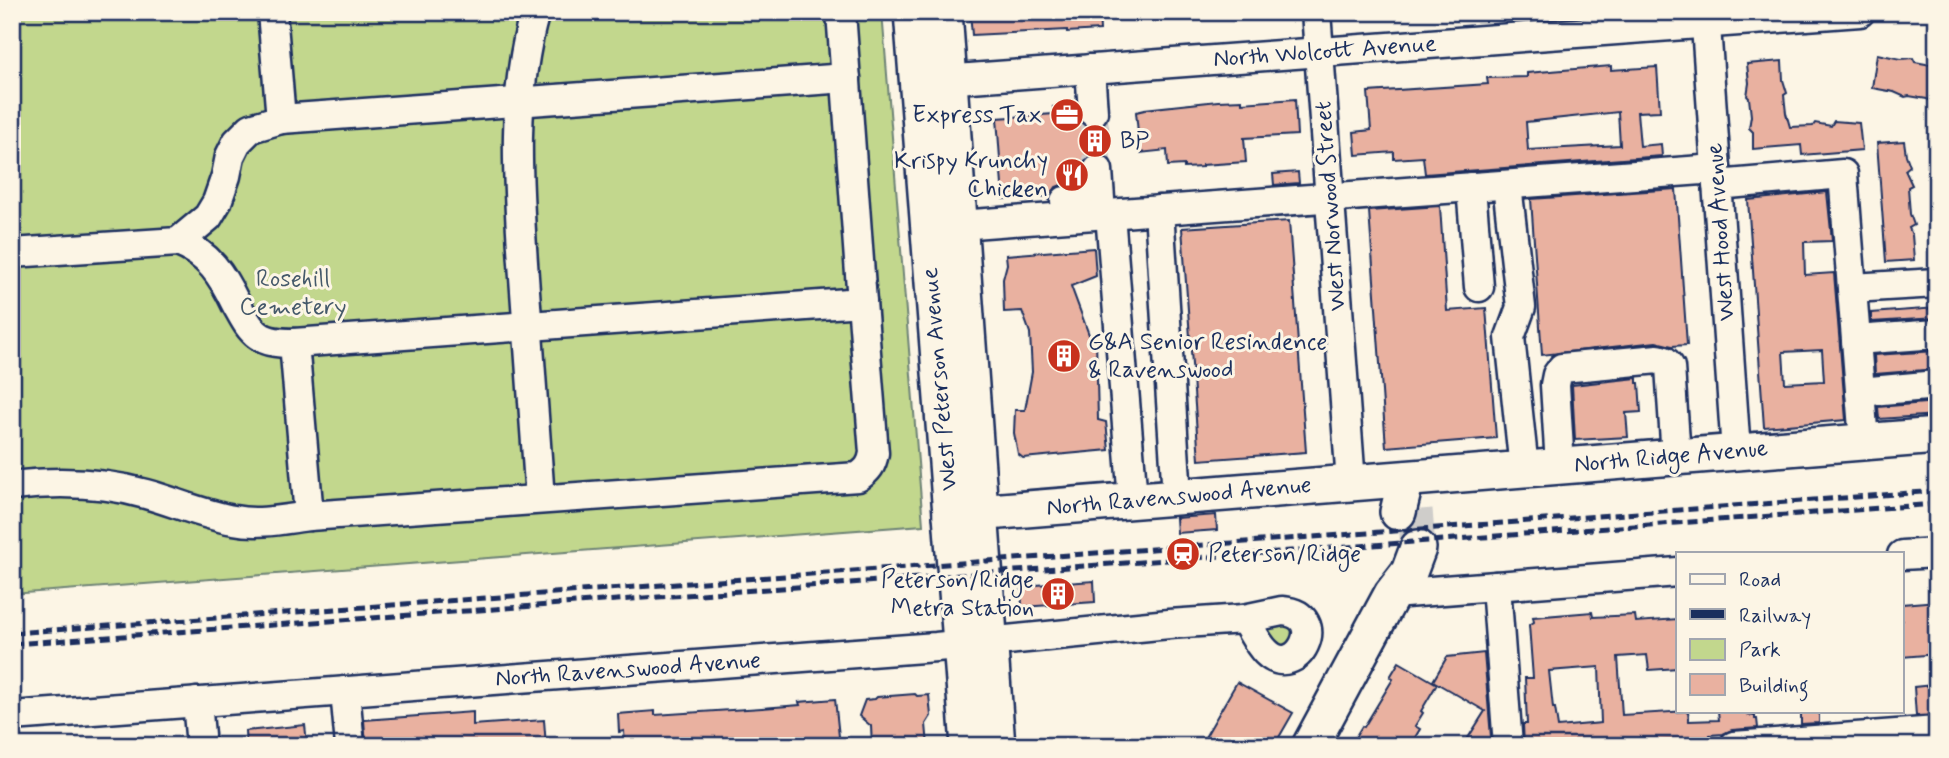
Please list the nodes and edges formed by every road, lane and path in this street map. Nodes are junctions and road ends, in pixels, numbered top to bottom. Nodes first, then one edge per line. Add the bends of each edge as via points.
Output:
1 (272, 12) edge
2 (535, 12) edge
3 (841, 12) edge
4 (912, 12) edge
5 (944, 12) edge
6 (1316, 12) edge
7 (1860, 12) edge
8 (1705, 18) edge
9 (1320, 52) junction
10 (1090, 69) junction
11 (846, 78) junction
12 (933, 81) junction
13 (519, 102) junction
14 (1093, 112) tunnel mouth
15 (281, 119) junction
16 (1098, 170) tunnel mouth
17 (1717, 177) junction
18 (1507, 185) junction
19 (1471, 187) junction
20 (1330, 198) junction
21 (1048, 202) dead end
22 (1158, 210) junction
23 (1110, 214) junction
24 (959, 225) junction
25 (178, 242) junction
26 (12, 253) edge
27 (1937, 283) edge
28 (1479, 287) dead end
29 (1852, 288) junction
30 (862, 302) junction
31 (527, 326) junction
32 (1937, 334) edge
33 (1856, 340) junction
34 (294, 343) junction
35 (1937, 385) edge
36 (1860, 391) junction
37 (1937, 436) edge
38 (1864, 442) junction
39 (1736, 452) junction
40 (1676, 457) junction
41 (1560, 466) junction
42 (1524, 469) junction
43 (1351, 483) junction
44 (12, 486) edge
45 (1177, 496) junction
46 (540, 499) junction
47 (1133, 500) junction
48 (1406, 500) joint
49 (966, 514) junction
50 (309, 516) junction
51 (1409, 548) tunnel mouth
52 (1937, 552) edge
53 (1904, 555) edge
54 (1676, 572) edge
55 (1496, 586) junction
56 (1392, 594) junction
57 (1244, 618) dead end
58 (975, 644) junction
59 (345, 691) junction
60 (197, 702) junction
61 (12, 716) edge
62 (1937, 731) edge
63 (201, 746) edge
64 (350, 746) edge
65 (969, 746) edge
66 (997, 746) edge
67 (1310, 746) edge
68 (1508, 746) edge
69 (1734, 746) edge

1 - 15 street
2 - 13 street
3 - 11 street
4 - 12 main road, West Peterson Avenue
5 - 12 main road, West Peterson Avenue
6 - 9 street, West Norwood Street
7 - 8 street, North Wolcott Avenue
8 - 9 street, North Wolcott Avenue
8 - 17 street, West Hood Avenue
9 - 10 street, North Wolcott Avenue
9 - 20 street, West Norwood Street
10 - 12 street, North Wolcott Avenue
10 - 14 street
11 - 13 street
11 - 30 street
12 - 24 main road, West Peterson Avenue
12 - 49 main road, West Peterson Avenue
13 - 15 street
13 - 31 street via 519,214
15 - 25 street via 251,128 237,142 208,217
16 - 21 street via 1100,199
17 - 18 street
17 - 29 street via 1843,174
17 - 39 street, West Hood Avenue
18 - 19 street
18 - 42 street via 1521,307 1510,337
19 - 20 street
19 - 28 street
20 - 22 street
20 - 43 street, West Norwood Street
22 - 23 street
22 - 45 street
23 - 24 street
23 - 47 street
24 - 49 main road, West Peterson Avenue
25 - 26 street
25 - 34 street via 193,248 221,275 258,335 276,343
27 - 29 street
29 - 33 street
30 - 31 street
30 - 46 street via 874,453 873,463 858,477
31 - 34 street
31 - 46 street
32 - 33 street
33 - 36 street
34 - 50 street
35 - 36 street
36 - 38 street
37 - 38 main road, North Ridge Avenue
38 - 39 main road, North Ridge Avenue
39 - 40 main road, North Ridge Avenue
40 - 41 main road, North Ridge Avenue
40 - 41 street via 1670,368 1658,359 1562,368 1555,385
41 - 42 main road, North Ridge Avenue
42 - 48 main road, North Ridge Avenue
43 - 45 main road, North Ravenswood Avenue
43 - 48 main road, North Ravenswood Avenue
44 - 50 street via 70,483 108,487 236,521
45 - 47 main road, North Ravenswood Avenue
46 - 50 street
47 - 49 main road, North Ravenswood Avenue
49 - 58 main road, West Peterson Avenue
51 - 56 main road
52 - 53 street
54 - 55 street
55 - 56 street
55 - 68 street
56 - 67 main road
57 - 58 street, North Ravenswood Avenue
58 - 59 street, North Ravenswood Avenue
58 - 65 main road, West Peterson Avenue
58 - 66 main road, West Peterson Avenue
59 - 60 street, North Ravenswood Avenue
59 - 64 street
60 - 61 street, North Ravenswood Avenue
60 - 63 street
62 - 69 street

